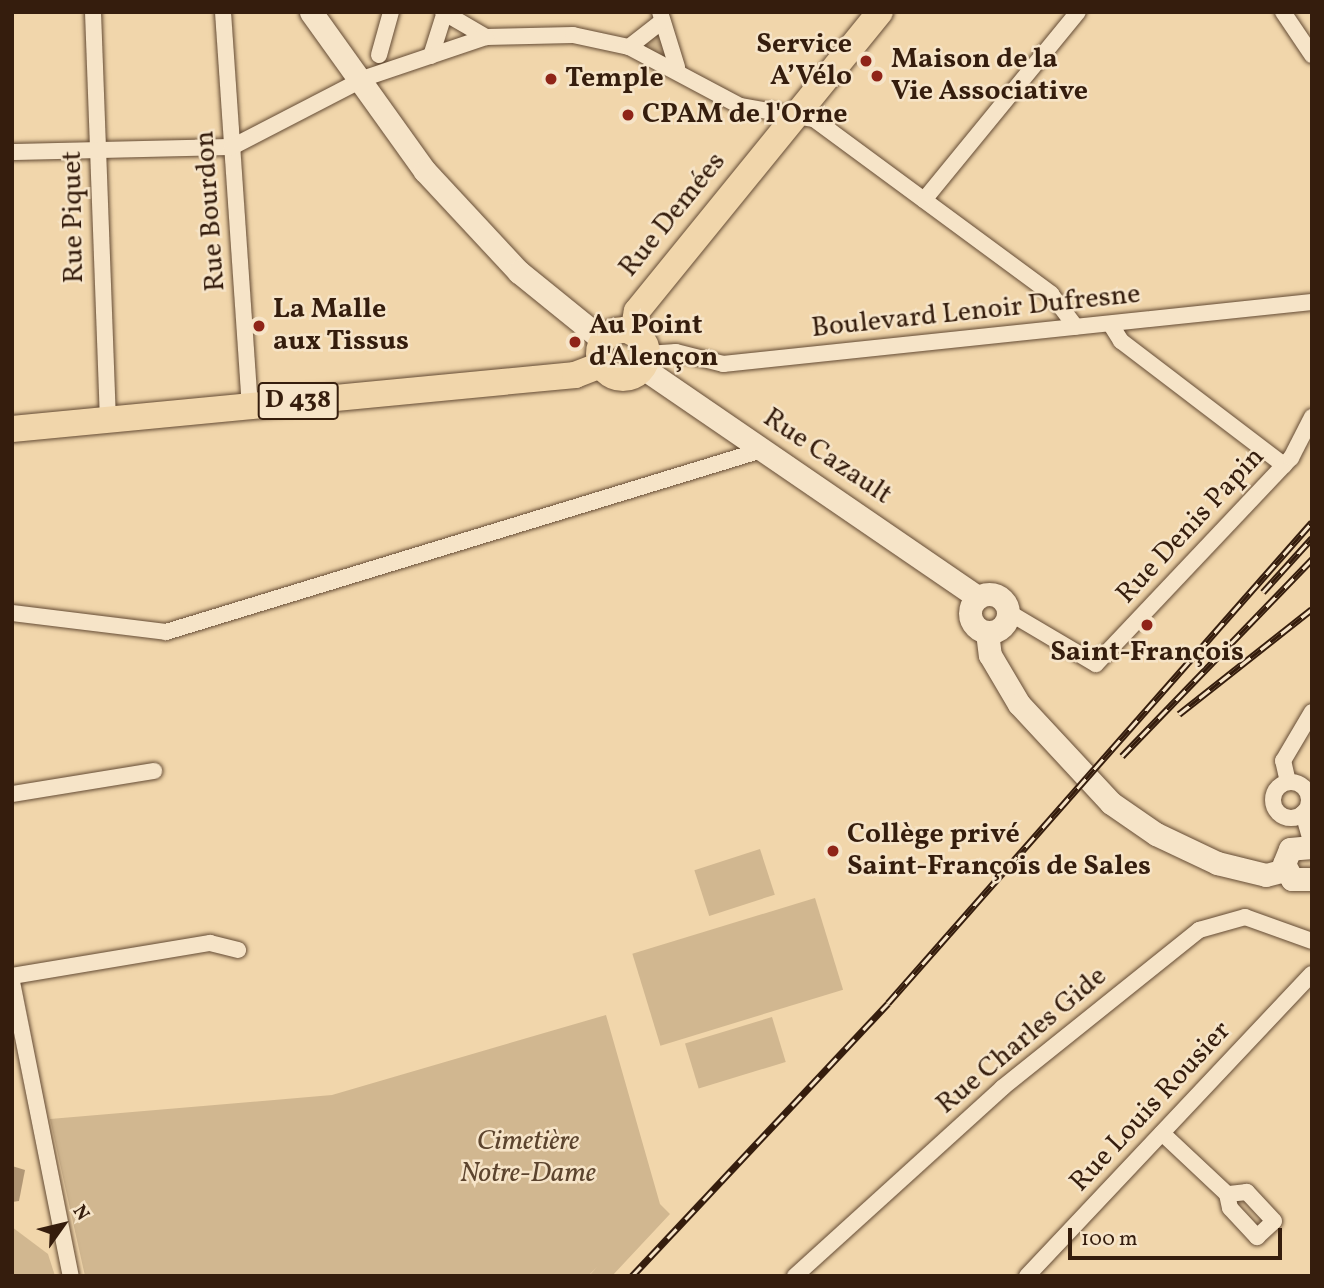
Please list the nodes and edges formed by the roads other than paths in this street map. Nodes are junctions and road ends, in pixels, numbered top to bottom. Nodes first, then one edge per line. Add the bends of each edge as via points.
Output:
1 (93, 12) edge
2 (223, 12) edge
3 (311, 12) edge
4 (391, 12) edge
5 (880, 12) edge
6 (1078, 12) edge
7 (1283, 12) edge
8 (443, 14) edge
9 (660, 17) edge
10 (486, 37) junction
11 (629, 47) junction
12 (379, 55) dead end
13 (1312, 55) edge
14 (431, 56) junction
15 (677, 67) junction
16 (360, 81) junction
17 (796, 115) junction
18 (232, 148) junction
19 (99, 150) junction
20 (12, 152) edge
21 (924, 200) junction
22 (1312, 302) edge
23 (1111, 325) junction
24 (1076, 327) junction
25 (641, 351) junction
26 (602, 353) junction
27 (250, 407) junction
28 (1312, 417) edge
29 (108, 420) junction
30 (730, 428) junction
31 (12, 429) edge
32 (762, 450) junction
33 (721, 459) junction
34 (1284, 465) junction
35 (978, 597) junction
36 (1008, 612) junction
37 (12, 613) edge
38 (987, 632) junction
39 (1096, 664) joint
40 (1312, 712) edge
41 (154, 771) dead end
42 (1288, 782) junction
43 (1309, 792) edge
44 (12, 794) edge
45 (1303, 813) junction
46 (1281, 815) junction
47 (1312, 846) edge
48 (1287, 860) junction
49 (1312, 879) edge
50 (1312, 941) edge
51 (239, 950) dead end
52 (1312, 974) edge
53 (12, 976) edge
54 (12, 982) edge
55 (1162, 1133) junction
56 (1227, 1194) dead end
57 (795, 1274) edge
58 (71, 1276) edge
59 (1027, 1276) edge

1 - 19 street, Rue Piquet
2 - 18 street, Rue Bourdon
3 - 16 street
4 - 12 street
5 - 17 main road, Rue Demées
6 - 21 street
7 - 13 street
8 - 10 street
8 - 14 street
9 - 11 street
9 - 15 street
10 - 11 street via 573,35
10 - 14 street
11 - 15 street
14 - 16 street
15 - 17 street via 740,106
16 - 18 street
16 - 26 street via 425,171
17 - 21 street via 814,119
17 - 25 main road, Rue Demées via 637,311
18 - 19 street
18 - 27 street, Rue Bourdon
19 - 20 street
19 - 29 street, Rue Piquet
21 - 24 street via 1051,294
22 - 23 street, Boulevard Lenoir Dufresne
23 - 24 street, Boulevard Lenoir Dufresne
23 - 34 street via 1121,341
24 - 25 street, Boulevard Lenoir Dufresne via 734,363
25 - 26 main road via 616,331
25 - 26 main road via 621,378
25 - 30 street, Rue Cazault
26 - 27 main road, D 438 via 575,375
27 - 29 main road, D 438
28 - 34 street, Rue Denis Papin
29 - 31 main road, D 438
30 - 32 street, Rue Cazault
30 - 33 street
32 - 33 street
32 - 35 street, Rue Cazault
33 - 37 street via 166,632
34 - 39 street, Rue Denis Papin
35 - 36 street, Rue Cazault via 994,595
35 - 38 street via 970,618
36 - 38 street via 1000,629
36 - 39 street, Rue Cazault
38 - 48 street via 990,655 1019,704 1111,803 1156,834 1217,863 1266,875
40 - 42 street via 1283,761
41 - 44 street
42 - 43 street
42 - 46 street via 1273,797
43 - 45 street
45 - 46 street
45 - 47 street
46 - 48 street
47 - 48 street
48 - 49 street via 1298,881
50 - 57 street, Rue Charles Gide via 1245,917 1224,918 1199,930 1103,1007
51 - 53 street via 210,943
52 - 55 street, Rue Louis Rousier
54 - 58 street
55 - 56 street
55 - 59 street, Rue Louis Rousier

